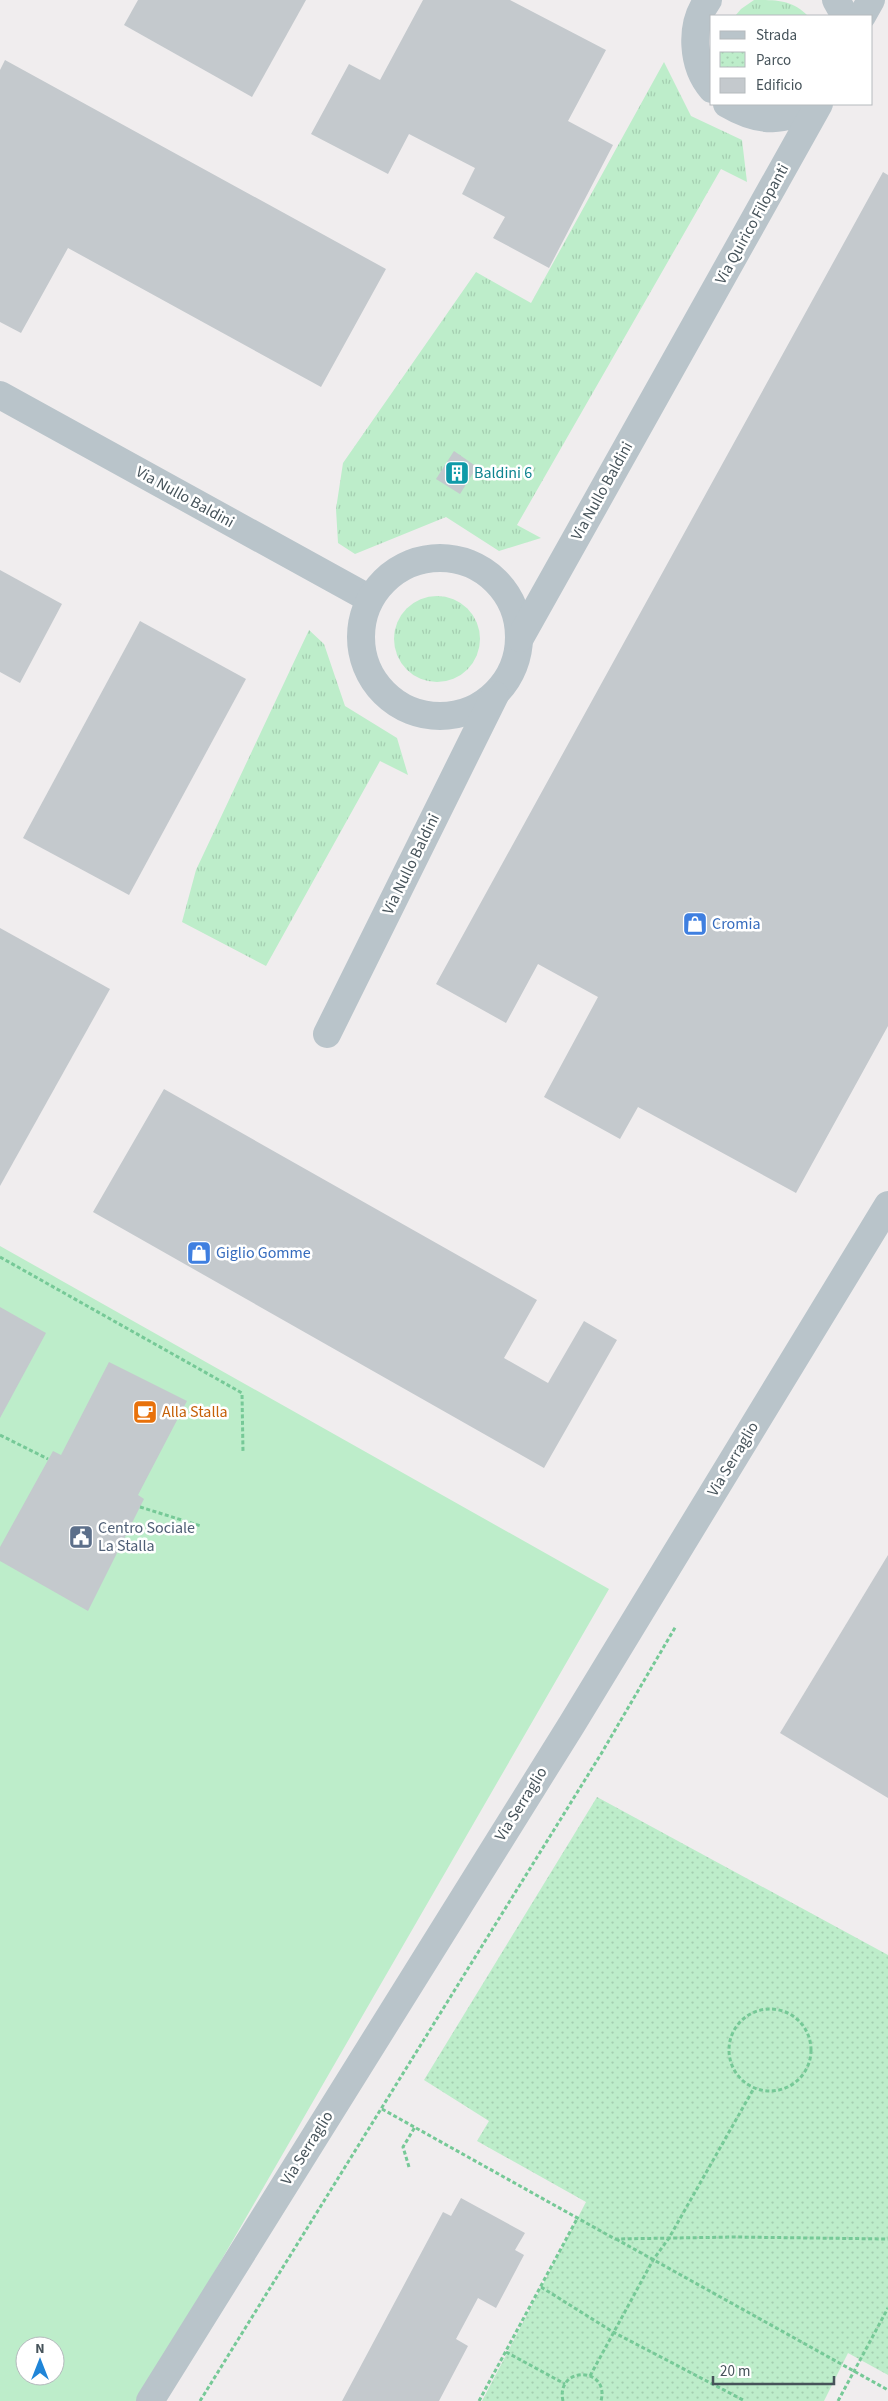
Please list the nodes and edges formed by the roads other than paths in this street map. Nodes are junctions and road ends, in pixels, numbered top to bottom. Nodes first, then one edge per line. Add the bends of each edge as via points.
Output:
1 (836, 0) edge
2 (871, 0) edge
3 (701, 2) edge
4 (844, 15) edge
5 (863, 15) edge
6 (710, 87) edge
7 (728, 105) edge
8 (817, 105) edge
9 (818, 105) edge
10 (684, 344) joint
11 (0, 395) edge
12 (370, 599) junction
13 (520, 638) junction
14 (495, 695) junction
15 (327, 1034) dead end
16 (888, 1204) edge
17 (150, 2401) edge

1 - 4 street
2 - 5 street
3 - 6 street via 696,57
7 - 8 street, Via Quirico Filopanti via 745,115 770,119 796,115
9 - 10 street, Via Quirico Filopanti
10 - 13 street, Via Nullo Baldini
11 - 12 street, Via Nullo Baldini
12 - 13 street, Via Nullo Baldini via 386,578 408,564 434,558 460,560 484,571 503,588 516,612
12 - 14 street, Via Nullo Baldini via 362,623 361,648 368,671 382,692 402,707 426,716 451,716 474,709
13 - 14 street, Via Nullo Baldini via 517,659 509,679
14 - 15 street, Via Nullo Baldini
16 - 17 street, Via Serraglio via 568,1729

